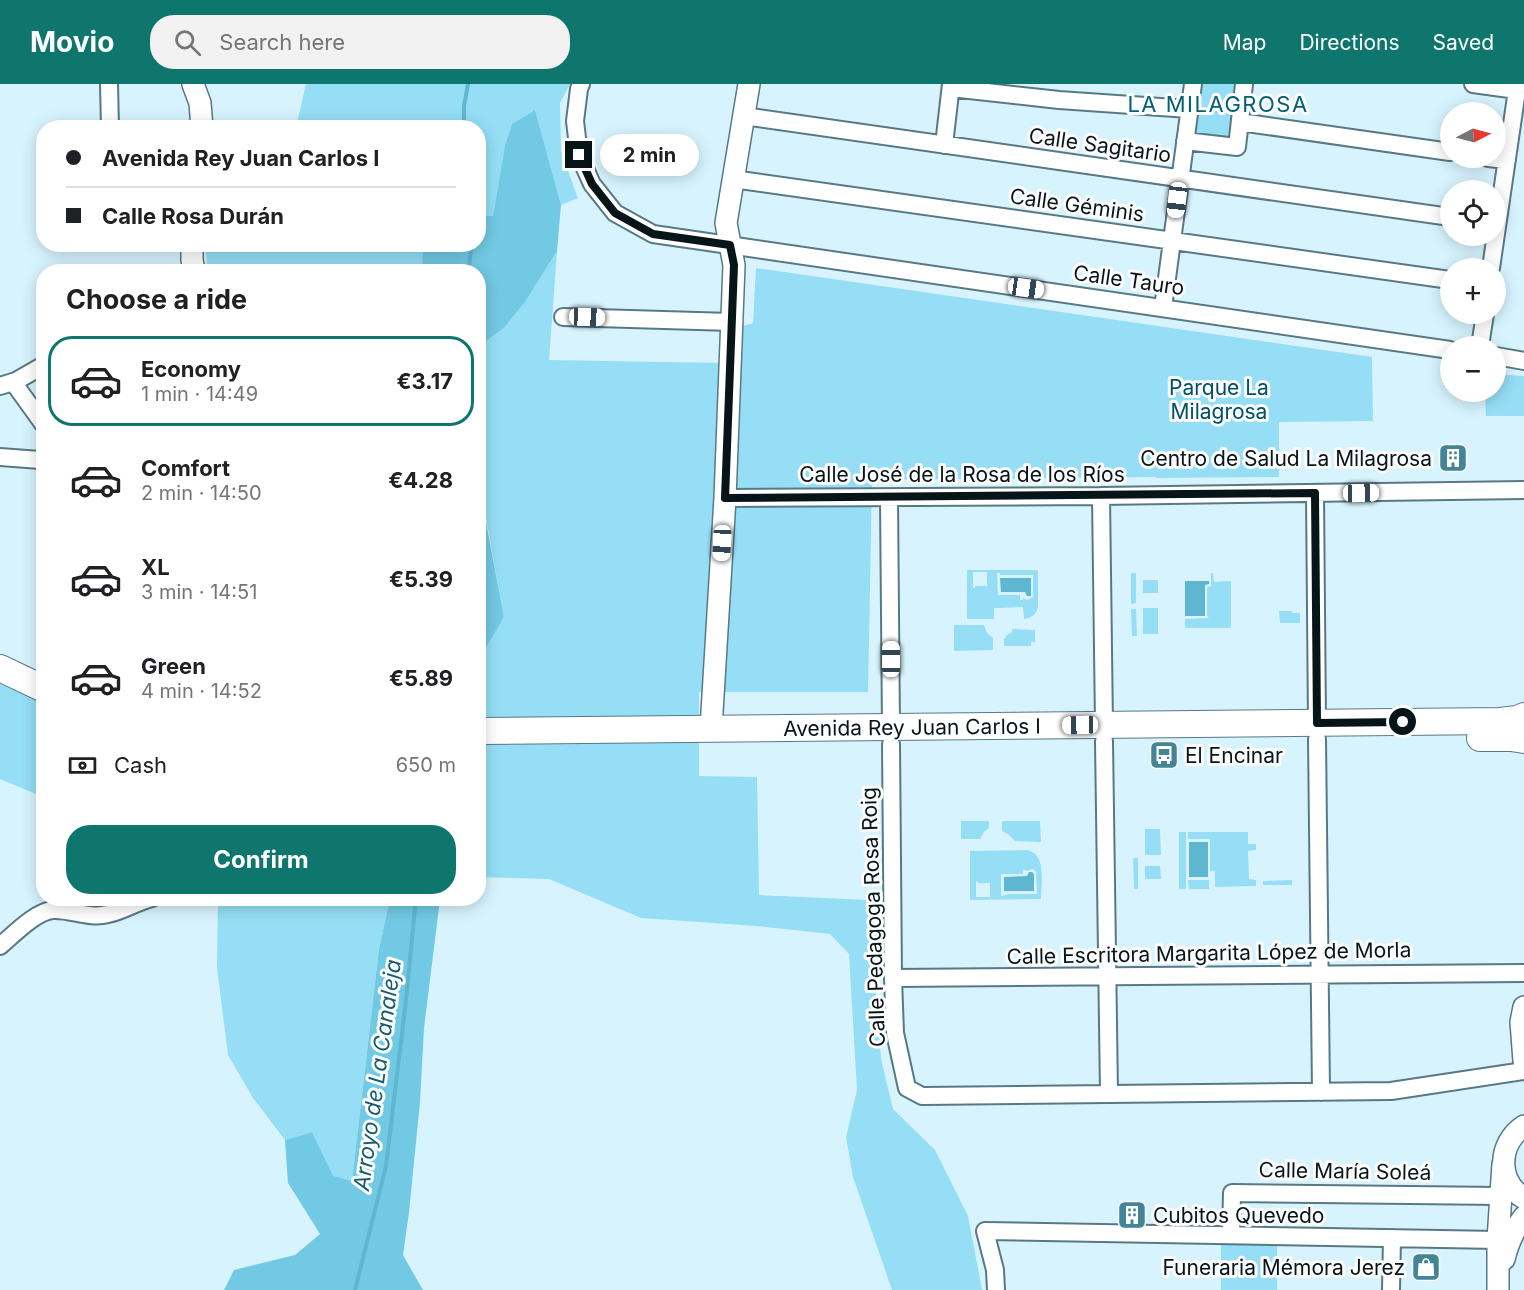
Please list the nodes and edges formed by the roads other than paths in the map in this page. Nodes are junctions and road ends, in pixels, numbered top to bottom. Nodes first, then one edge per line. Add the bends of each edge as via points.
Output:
1 (109, 84) edge
2 (193, 84) edge
3 (581, 84) edge
4 (749, 84) edge
5 (1193, 84) edge
6 (1244, 84) edge
7 (1473, 84) edge
8 (951, 86) edge
9 (1521, 91) edge
10 (1189, 109) junction
11 (744, 116) junction
12 (110, 120) edge
13 (201, 120) edge
14 (1240, 122) junction
15 (1185, 141) junction
16 (944, 145) junction
17 (1440, 151) edge
18 (1507, 160) joint
19 (733, 179) junction
20 (1180, 179) junction
21 (1504, 180) edge
22 (1440, 216) edge
23 (1172, 241) junction
24 (730, 245) junction
25 (1440, 279) edge
26 (1163, 308) junction
27 (563, 317) dead end
28 (731, 322) junction
29 (1440, 349) edge
30 (1506, 358) edge
31 (1524, 361) edge
32 (36, 369) edge
33 (6, 384) edge
34 (36, 416) edge
35 (0, 457) edge
36 (36, 460) edge
37 (1524, 490) edge
38 (1315, 493) junction
39 (1101, 496) junction
40 (725, 498) junction
41 (889, 498) junction
42 (0, 650) edge
43 (36, 667) edge
44 (0, 668) edge
45 (36, 685) edge
46 (1524, 716) edge
47 (711, 729) junction
48 (486, 731) edge
49 (1317, 731) junction
50 (1104, 733) junction
51 (891, 735) junction
52 (1524, 740) edge
53 (486, 748) edge
54 (127, 906) edge
55 (0, 946) edge
56 (1524, 973) edge
57 (1320, 974) junction
58 (1107, 976) junction
59 (894, 978) junction
60 (1524, 1007) edge
61 (1524, 1061) edge
62 (1524, 1071) edge
63 (1321, 1092) junction
64 (1109, 1094) junction
65 (1524, 1126) edge
66 (1503, 1164) junction
67 (1501, 1196) junction
68 (1524, 1198) edge
69 (1524, 1217) edge
70 (1231, 1235) junction
71 (1392, 1238) junction
72 (1498, 1240) junction
73 (1499, 1283) edge
74 (996, 1290) edge
75 (1391, 1290) edge

1 - 12 street
2 - 13 street
3 - 24 street, Calle Tauro via 574,121 579,155 592,184 615,213 653,234
4 - 11 street
5 - 10 street
6 - 14 street
7 - 9 street
8 - 10 street via 1059,100
8 - 16 street
9 - 18 street
10 - 15 street
11 - 16 street, Calle Sagitario
11 - 19 street
14 - 15 street via 1237,147
14 - 17 street
15 - 20 street
16 - 20 street, Calle Sagitario
18 - 21 street
19 - 23 street, Calle Géminis
19 - 24 street via 726,223
20 - 22 street, Calle Sagitario
20 - 23 street
23 - 25 street, Calle Géminis
23 - 26 street
24 - 26 street, Calle Tauro
24 - 28 street via 734,265
26 - 29 street, Calle Tauro
27 - 28 street
28 - 40 street
30 - 31 street
32 - 33 street
33 - 34 street
35 - 36 street
37 - 38 street, Calle José de la Rosa de los Ríos
38 - 39 street, Calle José de la Rosa de los Ríos
38 - 49 street
39 - 41 street, Calle José de la Rosa de los Ríos
39 - 50 street
40 - 41 street, Calle José de la Rosa de los Ríos
40 - 47 street
41 - 51 street, Calle Pedagoga Rosa Roig
42 - 43 main road
44 - 45 main road
46 - 49 main road, Avenida Rey Juan Carlos I via 1506,721
47 - 48 main road, Avenida Rey Juan Carlos I
47 - 51 main road, Avenida Rey Juan Carlos I
49 - 50 main road, Avenida Rey Juan Carlos I
49 - 52 main road, Avenida Rey Juan Carlos I
49 - 57 street
50 - 51 main road, Avenida Rey Juan Carlos I
50 - 58 street
51 - 53 main road, Avenida Rey Juan Carlos I
51 - 59 street, Calle Pedagoga Rosa Roig
54 - 55 street via 109,914 53,910 40,914
56 - 57 street, Calle Escritora Margarita López de Morla
57 - 58 street, Calle Escritora Margarita López de Morla
57 - 63 street
58 - 59 street, Calle Escritora Margarita López de Morla
58 - 64 street
59 - 64 street, Calle Pedagoga Rosa Roig via 895,1033 907,1088 922,1096
60 - 61 street
62 - 63 street via 1391,1091
63 - 64 street
65 - 66 street via 1509,1140
66 - 67 street
66 - 68 street via 1511,1187
67 - 70 street, Calle María Soleá via 1232,1193
67 - 72 street
69 - 73 street via 1508,1241
70 - 71 street
70 - 74 street via 985,1231
71 - 72 street
71 - 75 street
72 - 73 street

